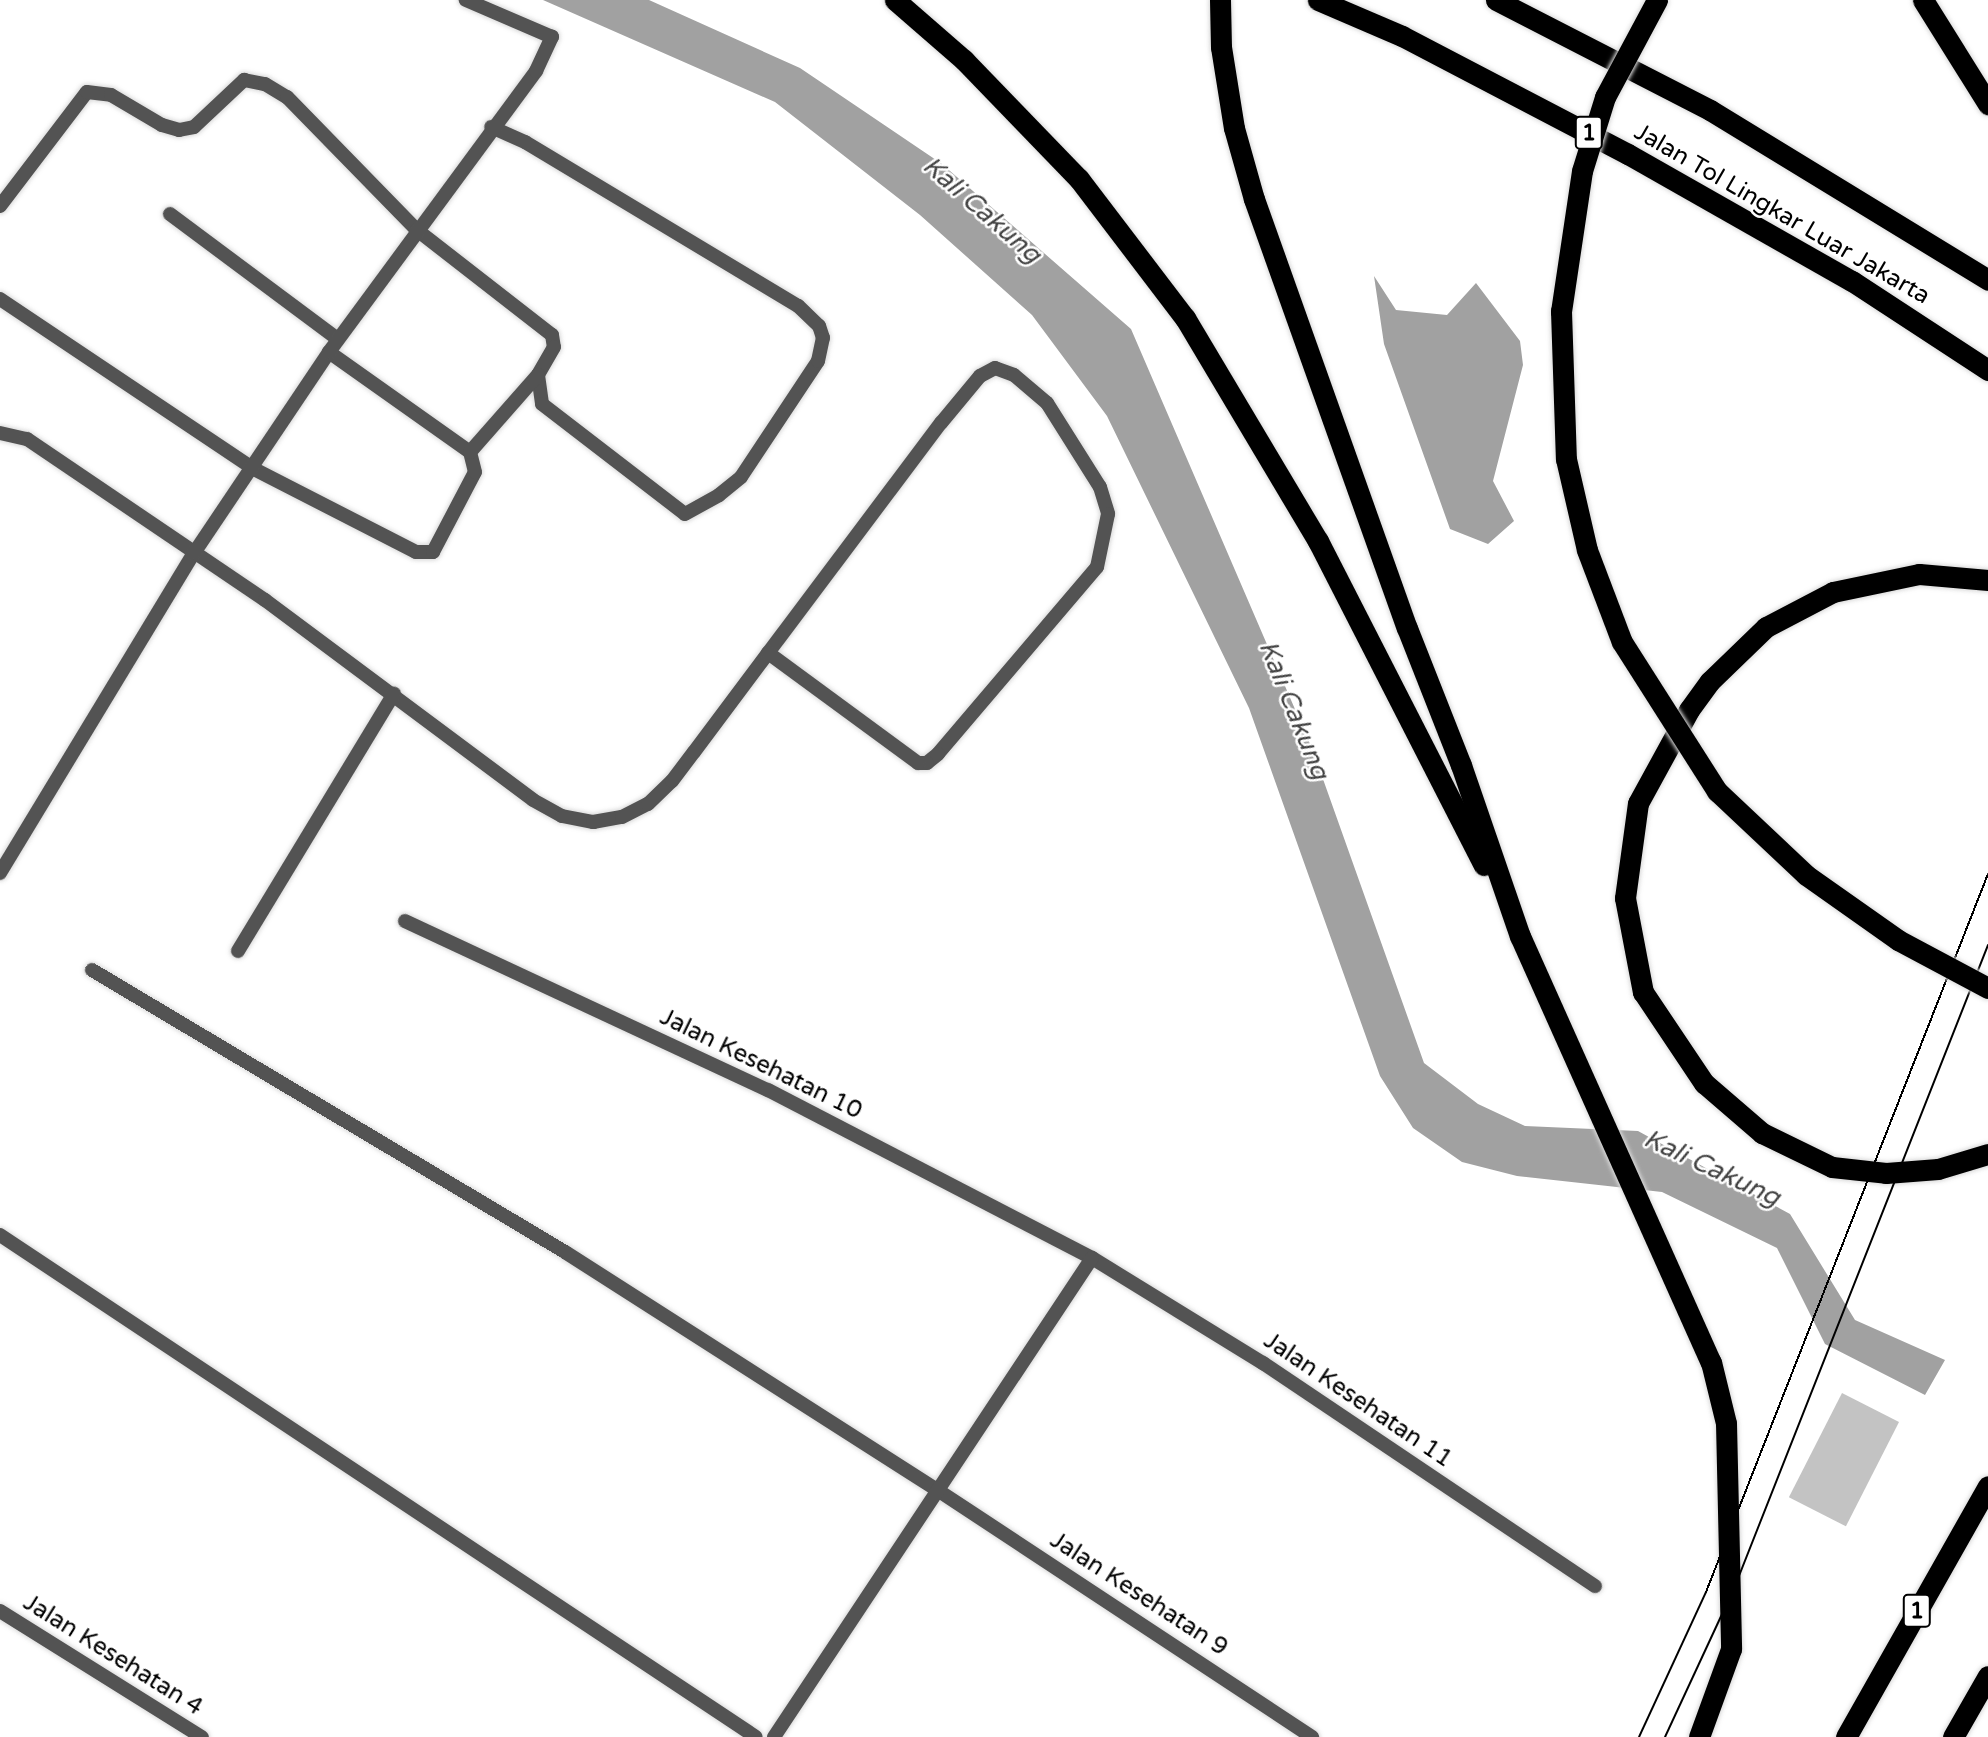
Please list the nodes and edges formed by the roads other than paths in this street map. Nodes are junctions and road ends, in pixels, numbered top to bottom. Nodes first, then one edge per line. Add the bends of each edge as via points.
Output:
1 (466, 0) edge
2 (894, 0) edge
3 (1220, 0) edge
4 (1318, 0) edge
5 (1496, 0) edge
6 (1657, 0) edge
7 (1923, 0) edge
8 (1988, 104) edge
9 (491, 127) junction
10 (0, 206) edge
11 (170, 214) dead end
12 (417, 230) junction
13 (1988, 280) edge
14 (0, 299) edge
15 (338, 339) junction
16 (329, 352) junction
17 (1988, 370) edge
18 (538, 375) junction
19 (0, 433) edge
20 (470, 452) junction
21 (254, 469) junction
22 (194, 553) junction
23 (1988, 580) edge
24 (768, 653) junction
25 (394, 694) junction
26 (0, 873) edge
27 (405, 921) dead end
28 (1517, 929) junction
29 (238, 951) dead end
30 (92, 970) dead end
31 (1988, 988) edge
32 (1988, 1154) edge
33 (0, 1236) edge
34 (1093, 1258) junction
35 (1988, 1486) edge
36 (939, 1491) junction
37 (1595, 1586) dead end
38 (0, 1611) edge
39 (1988, 1675) edge
40 (202, 1737) edge
41 (756, 1737) edge
42 (774, 1737) edge
43 (1312, 1737) edge
44 (1699, 1737) edge
45 (1846, 1737) edge
46 (1953, 1737) edge

1 - 9 street via 552,37 536,71
2 - 28 highway via 964,60 1079,179 1185,318 1318,541
3 - 28 highway via 1220,47 1231,114 1254,199
4 - 17 highway, Jalan Tol Lingkar Luar Jakarta / 1 via 1402,36 1628,154 1852,281
5 - 13 highway, Jalan Tol Lingkar Luar Jakarta via 1710,110
6 - 31 highway, bridge via 1605,97 1590,146 1561,311 1566,459 1587,550 1622,642 1717,791 1806,876 1898,940
7 - 8 highway
9 - 12 street
9 - 18 street via 525,142 798,306 813,317 823,338 818,361 741,477 685,514 542,404
10 - 12 street via 88,92 104,93 179,130 194,127 237,85 250,79 287,97
11 - 15 street
12 - 15 street
12 - 18 street via 552,335 554,347
14 - 21 street
15 - 16 street
16 - 20 street
16 - 21 street
18 - 20 street
19 - 22 street via 27,439
20 - 21 street via 475,472 439,545 425,554
21 - 22 street
22 - 25 street
22 - 26 street
23 - 32 highway via 1919,574 1845,590 1766,627 1710,681 1638,803 1625,898 1643,992 1704,1083 1762,1133 1832,1167 1886,1173 1938,1168
24 - 24 street via 918,763 927,763 938,754 1076,597 1100,556 1108,514 1100,487 1047,403 1014,374 995,368 980,376
24 - 25 street via 672,781 648,804 622,817 593,821 562,816 533,800
25 - 29 street
27 - 34 street, Jalan Kesehatan 10 via 768,1090
28 - 44 highway via 1711,1362 1726,1423 1731,1649
30 - 36 street, Jalan Kesehatan 9 via 565,1252
33 - 41 street
34 - 36 street
34 - 37 street, Jalan Kesehatan 11 via 1263,1363
35 - 45 highway, 1
36 - 42 street
36 - 43 street, Jalan Kesehatan 9
38 - 40 street, Jalan Kesehatan 4
39 - 46 highway

